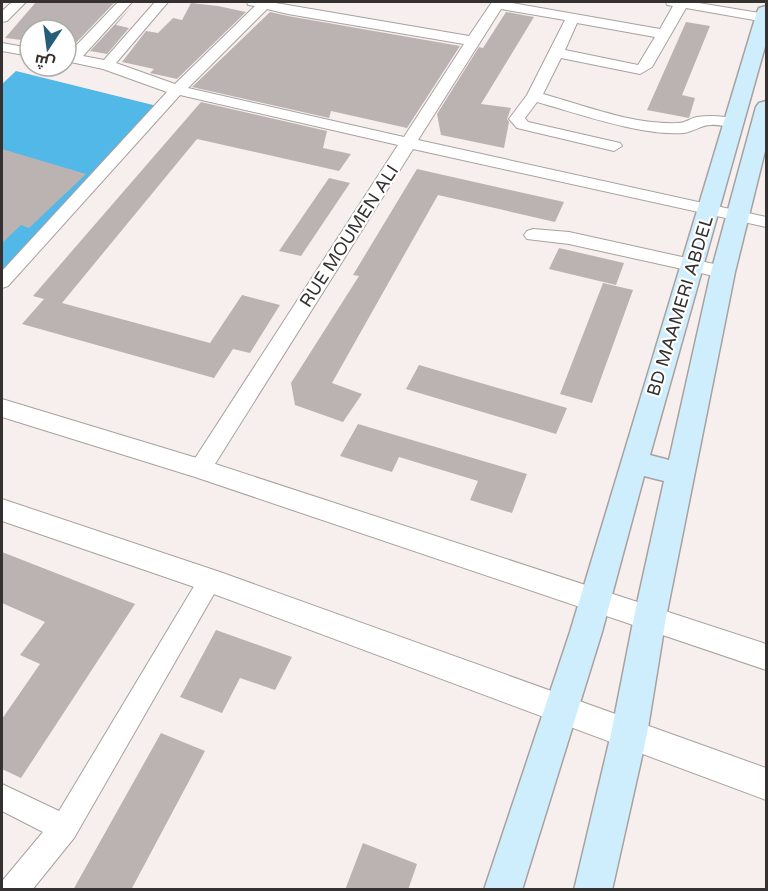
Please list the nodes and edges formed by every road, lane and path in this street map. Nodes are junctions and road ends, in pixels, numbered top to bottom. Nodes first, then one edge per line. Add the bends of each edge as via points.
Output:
1 (19, 2) edge
2 (125, 2) edge
3 (162, 2) edge
4 (677, 2) edge
5 (259, 3) edge
6 (497, 3) edge
7 (292, 6) edge
8 (766, 15) edge
9 (573, 17) junction
10 (2, 18) edge
11 (663, 34) junction
12 (473, 41) junction
13 (2, 47) edge
14 (18, 50) edge
15 (78, 50) edge
16 (557, 54) junction
17 (78, 60) edge
18 (107, 65) junction
19 (177, 90) junction
20 (534, 96) junction
21 (766, 107) edge
22 (733, 123) junction
23 (408, 143) junction
24 (614, 146) dead end
25 (709, 211) junction
26 (736, 216) junction
27 (766, 222) edge
28 (533, 235) dead end
29 (693, 266) junction
30 (723, 272) junction
31 (2, 282) edge
32 (2, 408) edge
33 (634, 462) junction
34 (200, 469) junction
35 (680, 474) junction
36 (2, 510) edge
37 (210, 580) junction
38 (595, 600) junction
39 (650, 617) junction
40 (766, 657) edge
41 (561, 710) junction
42 (629, 734) junction
43 (766, 784) edge
44 (2, 797) edge
45 (64, 828) junction
46 (13, 890) edge
47 (503, 890) edge
48 (592, 890) edge

1 - 10 street
2 - 15 street
3 - 18 street
4 - 8 street
4 - 11 street
5 - 7 street
5 - 19 street
6 - 9 street
6 - 12 street, RUE MOUMEN ALI
7 - 12 street
8 - 22 main road, BD MAAMERI ABDEL
9 - 11 street
9 - 16 street
11 - 16 street via 645,68 640,70
12 - 23 street, RUE MOUMEN ALI
13 - 14 street
16 - 20 street
17 - 18 street
18 - 19 street
19 - 23 street
19 - 31 street
20 - 22 street via 647,125 684,128 713,120
20 - 24 street via 519,116 519,123
21 - 26 main road, BD MAAMERI ABDEL
22 - 25 main road, BD MAAMERI ABDEL
23 - 25 street
23 - 34 street, RUE MOUMEN ALI
25 - 26 street
25 - 29 main road, BD MAAMERI ABDEL
26 - 27 street
26 - 30 main road, BD MAAMERI ABDEL
28 - 29 street via 569,238
29 - 30 street
29 - 33 main road, BD MAAMERI ABDEL
30 - 35 main road, BD MAAMERI ABDEL
32 - 34 street
33 - 35 main road
33 - 38 main road, BD MAAMERI ABDEL
34 - 38 street
35 - 39 main road, BD MAAMERI ABDEL
36 - 37 street
37 - 41 street
37 - 45 street
38 - 39 street
38 - 41 main road, BD MAAMERI ABDEL
39 - 40 street
39 - 42 main road, BD MAAMERI ABDEL
41 - 42 street
41 - 47 main road, BD MAAMERI ABDEL
42 - 43 street
42 - 48 main road, BD MAAMERI ABDEL
44 - 45 street
45 - 46 street

